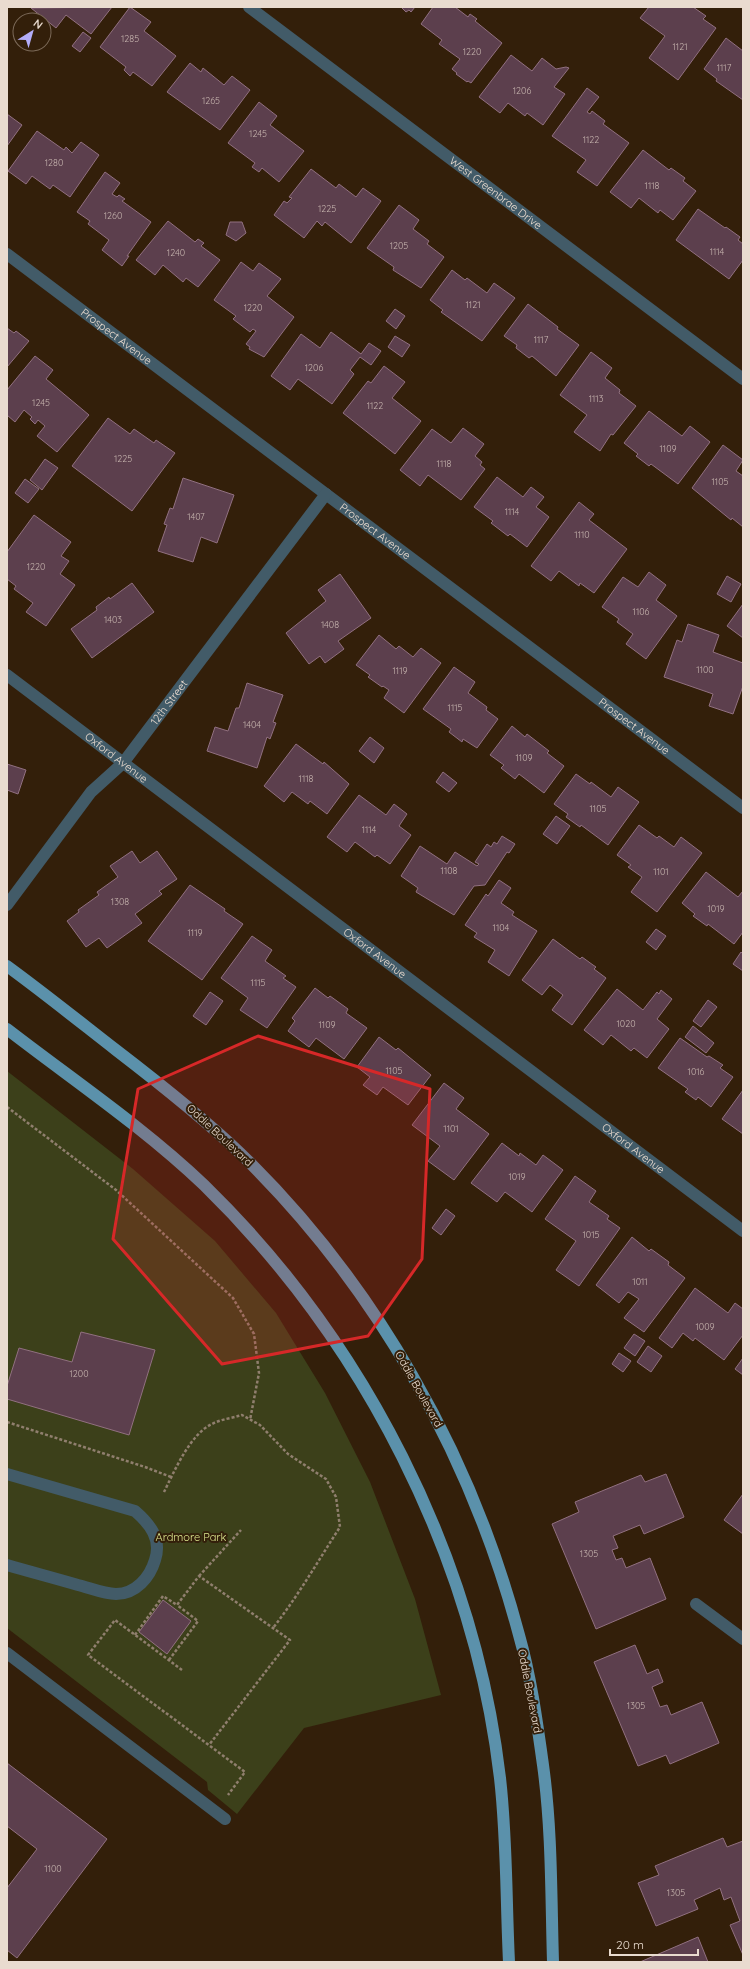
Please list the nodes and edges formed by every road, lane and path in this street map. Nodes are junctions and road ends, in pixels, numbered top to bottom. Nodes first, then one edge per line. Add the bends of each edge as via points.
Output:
1 (249, 7) edge
2 (7, 254) edge
3 (743, 380) edge
4 (326, 494) junction
5 (7, 675) edge
6 (123, 763) junction
7 (743, 808) edge
8 (7, 905) edge
9 (7, 966) edge
10 (7, 1029) edge
11 (7, 1107) edge
12 (743, 1230) edge
13 (250, 1420) junction
14 (7, 1422) edge
15 (7, 1474) edge
16 (171, 1477) junction
17 (164, 1492) dead end
18 (241, 1530) dead end
19 (7, 1565) edge
20 (199, 1576) junction
21 (696, 1604) dead end
22 (177, 1605) junction
23 (273, 1628) junction
24 (135, 1635) junction
25 (743, 1639) edge
26 (7, 1653) edge
27 (169, 1660) junction
28 (182, 1670) dead end
29 (209, 1745) junction
30 (221, 1815) joint
31 (509, 1962) edge
32 (553, 1962) edge

1 - 3 street, West Greenbrae Drive
2 - 4 street, Prospect Avenue
4 - 6 street, 12th Street
4 - 7 street, Prospect Avenue
5 - 6 street, Oxford Avenue
6 - 8 street, 12th Street via 92,792
6 - 12 street, Oxford Avenue
9 - 32 main road, Oddie Boulevard via 178,1096 241,1154 292,1207 343,1271 394,1344 430,1407 476,1506 520,1636 534,1705 547,1798
10 - 31 main road via 151,1139 203,1185 257,1240 305,1299 350,1364 387,1427 418,1488 445,1552 469,1624 485,1692 501,1784
11 - 13 path via 116,1190 233,1298 254,1334 259,1373
13 - 16 path via 242,1415 211,1424 192,1441
13 - 23 path via 260,1425 288,1454 326,1479 336,1497 340,1527 295,1599
14 - 16 path
15 - 19 street via 135,1510 156,1536 158,1553 145,1581 132,1590 117,1594
16 - 17 path
18 - 20 path
20 - 22 path
20 - 23 path
21 - 25 street
22 - 24 path via 163,1596
22 - 27 path via 198,1620
23 - 29 path via 290,1640
24 - 27 path
24 - 29 path via 115,1620 88,1655
26 - 30 street
27 - 28 path
29 - 30 path via 245,1772

